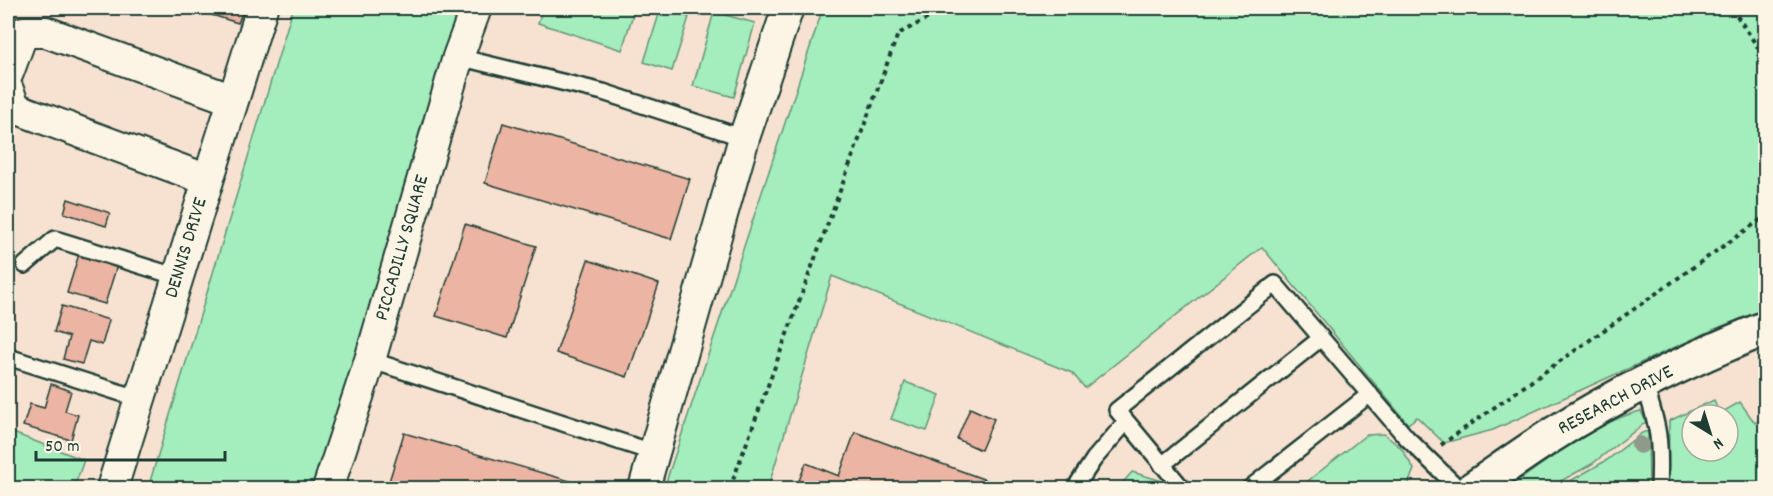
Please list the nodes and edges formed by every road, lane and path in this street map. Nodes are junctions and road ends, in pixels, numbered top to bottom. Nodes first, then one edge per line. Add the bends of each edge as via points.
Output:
1 (261, 8) edge
2 (476, 8) edge
3 (788, 8) edge
4 (948, 8) edge
5 (1732, 8) edge
6 (458, 57) junction
7 (1766, 60) edge
8 (8, 73) edge
9 (8, 90) edge
10 (233, 100) junction
11 (744, 138) junction
12 (208, 180) junction
13 (1766, 216) edge
14 (25, 265) dead end
15 (178, 277) junction
16 (1766, 328) edge
17 (1321, 338) junction
18 (8, 357) edge
19 (370, 360) junction
20 (1644, 383) junction
21 (1370, 394) junction
22 (140, 399) junction
23 (1126, 422) junction
24 (655, 453) junction
25 (1425, 456) junction
26 (1162, 465) junction
27 (112, 489) edge
28 (328, 489) edge
29 (644, 489) edge
30 (730, 489) edge
31 (1075, 489) edge
32 (1182, 489) edge
33 (1250, 489) edge
34 (1458, 489) edge
35 (1474, 489) edge
36 (1659, 489) edge

1 - 10 street, DENNIS DRIVE
2 - 6 street, PICCADILLY SQUARE
3 - 11 street
4 - 30 path via 898,34
5 - 7 path
6 - 11 lane via 603,92
6 - 19 street, PICCADILLY SQUARE
8 - 10 street via 23,32 46,32
9 - 12 street via 15,108
10 - 12 street, DENNIS DRIVE
11 - 24 street
12 - 15 street, DENNIS DRIVE
13 - 25 path
14 - 15 lane via 55,239
15 - 22 street, DENNIS DRIVE
16 - 20 street, RESEARCH DRIVE
17 - 21 lane
17 - 23 lane via 1275,284 1117,410
17 - 26 lane
18 - 22 lane
19 - 24 lane
19 - 28 street, PICCADILLY SQUARE
20 - 35 street, RESEARCH DRIVE via 1550,436
20 - 36 lane via 1658,422
21 - 25 lane
21 - 33 lane
22 - 27 street, DENNIS DRIVE
23 - 26 lane
23 - 31 lane via 1094,459
24 - 29 street
25 - 34 lane
26 - 32 lane

